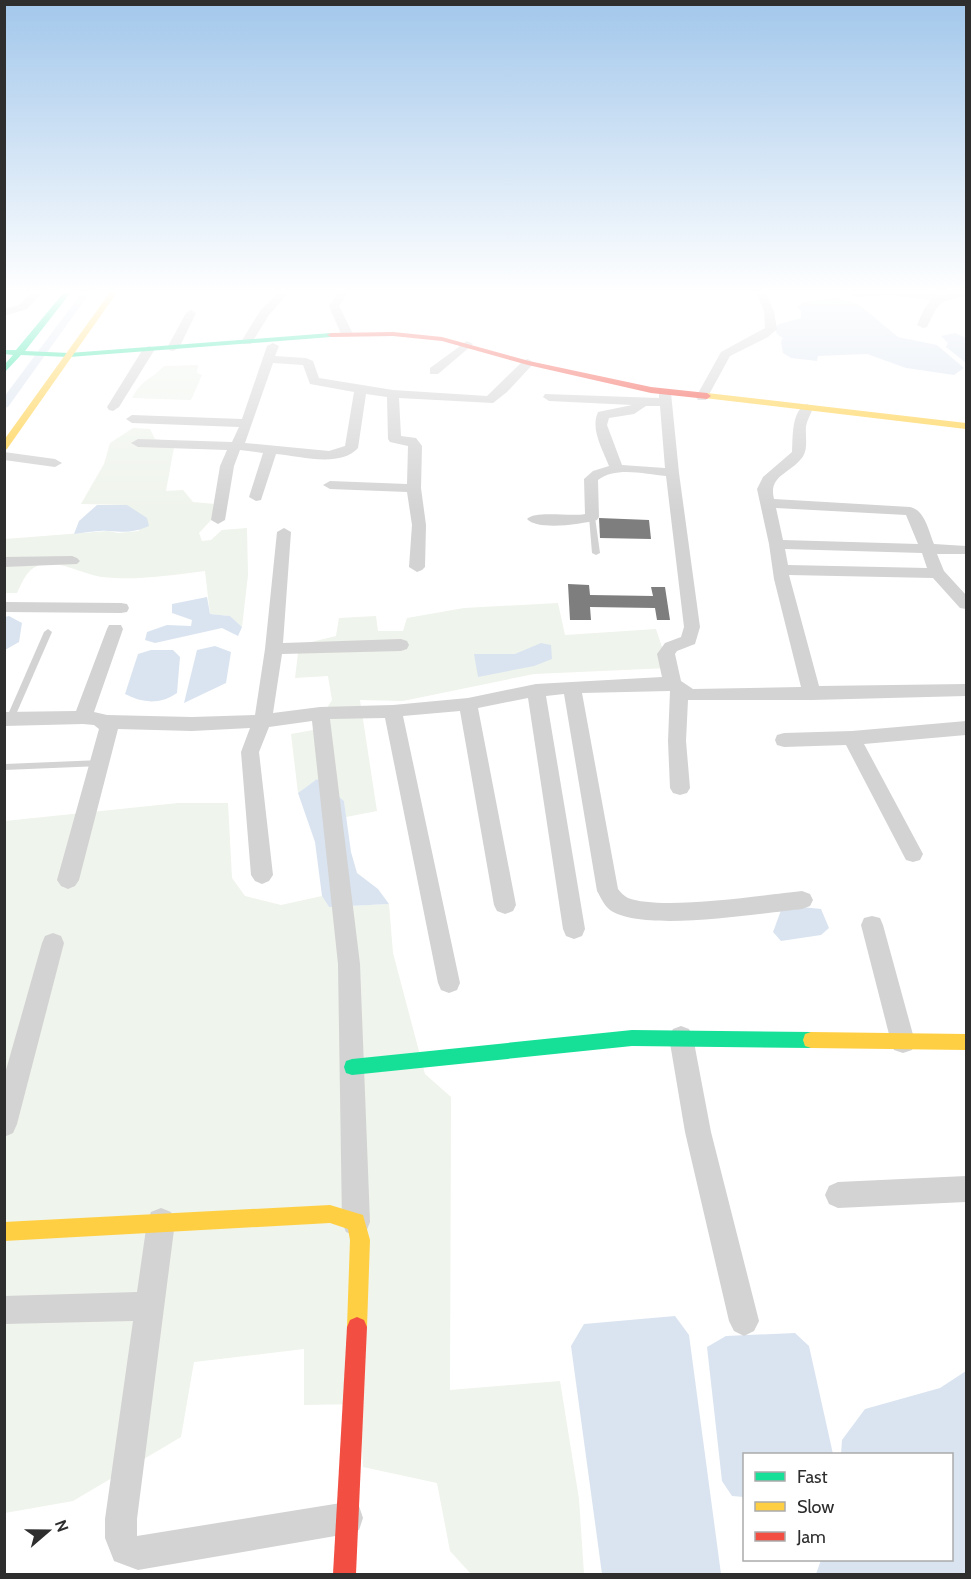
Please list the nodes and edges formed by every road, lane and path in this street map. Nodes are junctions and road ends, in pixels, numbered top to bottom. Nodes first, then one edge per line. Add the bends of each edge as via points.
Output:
1 (57, 365) edge
2 (139, 365) edge
3 (268, 365) edge
4 (309, 365) edge
5 (442, 365) edge
6 (526, 365) edge
7 (535, 365) edge
8 (719, 365) edge
9 (434, 371) dead end
10 (361, 389) junction
11 (393, 394) junction
12 (549, 397) dead end
13 (702, 397) junction
14 (665, 398) junction
15 (643, 402) junction
16 (113, 407) dead end
17 (807, 408) junction
18 (132, 419) dead end
19 (246, 423) junction
20 (966, 426) edge
21 (138, 442) dead end
22 (236, 446) junction
23 (4, 447) edge
24 (272, 450) junction
25 (4, 456) edge
26 (55, 463) dead end
27 (617, 469) junction
28 (672, 472) junction
29 (330, 485) dead end
30 (414, 488) junction
31 (256, 497) dead end
32 (766, 503) junction
33 (592, 517) junction
34 (534, 519) dead end
35 (218, 520) dead end
36 (284, 532) dead end
37 (777, 544) junction
38 (927, 549) junction
39 (966, 550) edge
40 (596, 553) dead end
41 (72, 561) dead end
42 (4, 562) edge
43 (417, 567) dead end
44 (782, 570) junction
45 (938, 573) junction
46 (958, 587) edge
47 (966, 604) edge
48 (4, 608) edge
49 (121, 608) dead end
50 (115, 629) dead end
51 (48, 632) dead end
52 (401, 645) dead end
53 (274, 649) junction
54 (572, 687) junction
55 (676, 687) junction
56 (536, 690) junction
57 (966, 690) edge
58 (812, 694) junction
59 (468, 704) junction
60 (393, 711) junction
61 (320, 713) junction
62 (83, 717) junction
63 (8, 719) edge
64 (262, 721) junction
65 (106, 722) junction
66 (966, 728) edge
67 (852, 738) junction
68 (784, 740) dead end
69 (101, 763) junction
70 (5, 767) edge
71 (680, 788) dead end
72 (914, 854) dead end
73 (262, 875) dead end
74 (68, 880) dead end
75 (802, 900) dead end
76 (505, 905) dead end
77 (872, 925) dead end
78 (574, 929) dead end
79 (53, 943) dead end
80 (449, 983) dead end
81 (681, 1037) junction
82 (903, 1042) junction
83 (966, 1042) edge
84 (352, 1066) junction
85 (4, 1124) edge
86 (966, 1189) edge
87 (838, 1195) dead end
88 (161, 1222) junction
89 (356, 1222) junction
90 (4, 1232) edge
91 (150, 1306) junction
92 (4, 1310) edge
93 (744, 1321) dead end
94 (347, 1518) junction
95 (344, 1575) edge

1 - 23 street
2 - 16 street
3 - 19 street
4 - 10 street via 314,381
5 - 9 street
6 - 11 street via 499,396 489,400
7 - 14 street
8 - 13 street
10 - 11 street
10 - 24 street via 351,448 329,455
11 - 30 street via 395,439 411,441 415,446
12 - 15 street
13 - 14 street
13 - 17 street
14 - 15 street
14 - 28 street
15 - 27 street via 631,412 603,416 602,424
17 - 20 street
17 - 32 street via 800,424 799,452 768,480 764,489
18 - 19 street
19 - 22 street
21 - 22 street
22 - 24 street
22 - 35 street via 227,466
24 - 31 street
25 - 26 street
27 - 28 street
27 - 33 street via 594,474 591,479
28 - 55 street via 692,627 689,640 671,647 666,654
29 - 30 street
30 - 43 street via 419,525
32 - 37 street
32 - 38 street via 910,511
33 - 34 street via 574,521
33 - 40 lane
36 - 53 street
37 - 38 street
37 - 44 street
38 - 39 street
38 - 45 street
41 - 42 street
44 - 45 street
44 - 58 street
45 - 46 street
46 - 47 street
48 - 49 street
50 - 62 street
51 - 63 lane
52 - 53 street
53 - 64 street
54 - 55 street
54 - 56 street
54 - 75 street via 608,891 618,904 663,912
55 - 58 street via 692,695
55 - 71 street
56 - 59 street
56 - 78 street
57 - 58 street
59 - 60 street
59 - 76 street
60 - 61 street
60 - 80 street
61 - 64 street
61 - 84 street via 349,964
62 - 63 street
62 - 65 street
64 - 65 street
64 - 73 street via 250,752
65 - 69 street via 109,733
66 - 67 street
67 - 68 street
67 - 72 street
69 - 70 lane
69 - 74 street
77 - 82 street
79 - 85 street
81 - 82 street
81 - 84 street via 632,1038
81 - 93 street via 698,1132
82 - 83 street
84 - 89 street
86 - 87 street
88 - 89 street via 330,1214
88 - 90 street
88 - 91 street
89 - 94 street via 360,1240 359,1285
91 - 92 street
91 - 94 street via 121,1519 121,1538 126,1549 138,1553
94 - 95 street

